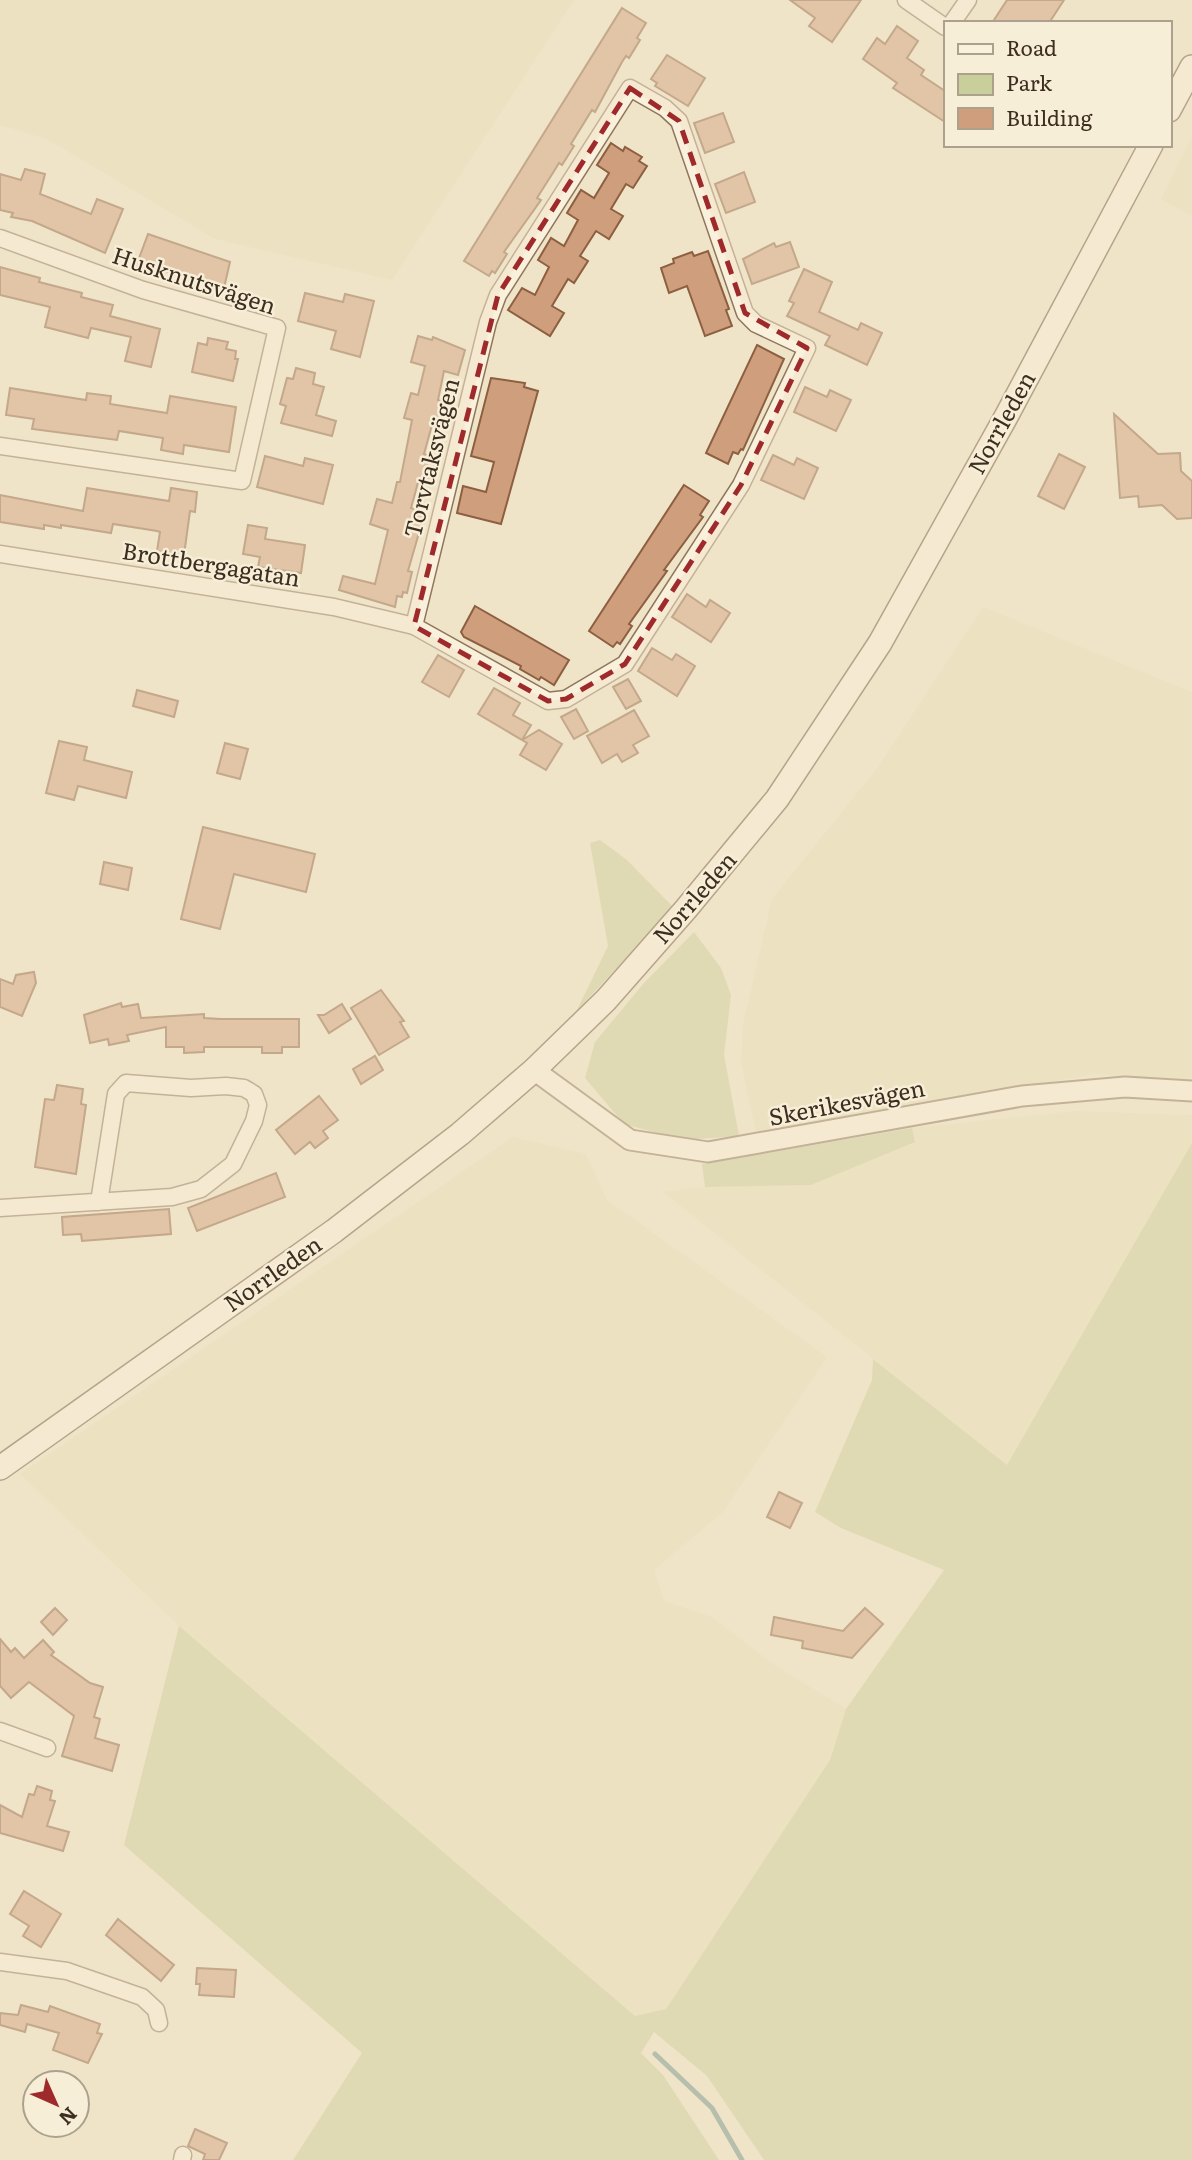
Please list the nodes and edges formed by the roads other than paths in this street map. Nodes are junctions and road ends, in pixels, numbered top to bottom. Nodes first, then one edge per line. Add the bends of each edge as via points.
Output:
1 (906, 0) edge
2 (968, 0) edge
3 (953, 21) edge
4 (944, 26) edge
5 (1192, 67) edge
6 (1171, 106) edge
7 (1150, 147) edge
8 (0, 238) edge
9 (0, 446) edge
10 (0, 554) edge
11 (414, 626) junction
12 (534, 1070) junction
13 (1192, 1091) edge
14 (99, 1202) junction
15 (0, 1208) edge
16 (5, 1466) edge
17 (0, 1731) edge
18 (47, 1748) dead end
19 (0, 1962) edge
20 (159, 2023) dead end

1 - 4 street
2 - 3 street
5 - 6 main road
7 - 12 main road, Norrleden via 893,619 821,737 751,833 694,900 606,1000
8 - 9 street, Husknutsvägen via 143,290 277,328 242,481
10 - 11 street, Brottbergagatan via 334,607
11 - 11 street, Torvtaksvägen via 548,701 566,699 625,664 741,485 807,348 756,324 745,313 679,121 630,88 498,295
12 - 13 street, Skerikesvägen via 630,1140 708,1152 1023,1096 1125,1087
12 - 16 main road, Norrleden via 406,1177
14 - 14 street via 172,1197 219,1178 244,1146 258,1105 254,1094 226,1086 127,1083 116,1094
14 - 15 street
17 - 18 street
19 - 20 street via 67,1971 142,1997 156,2010

